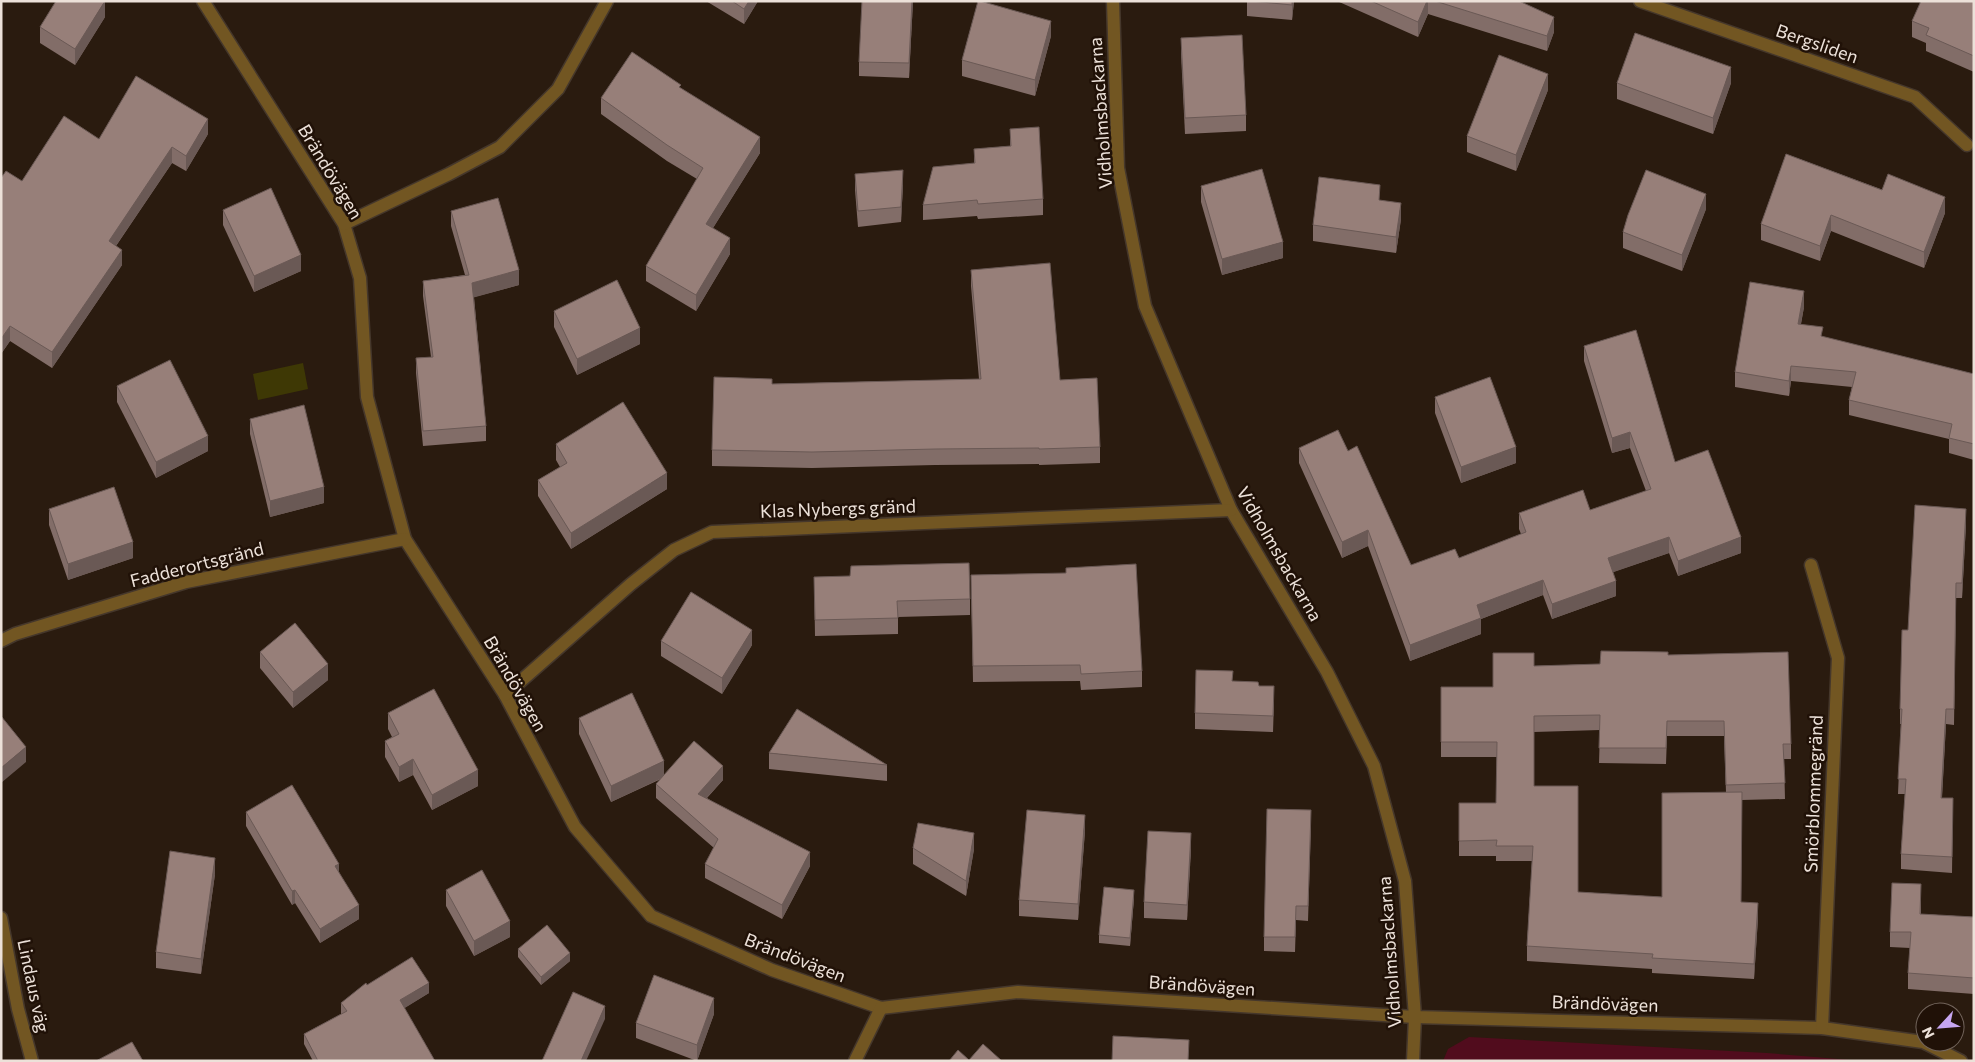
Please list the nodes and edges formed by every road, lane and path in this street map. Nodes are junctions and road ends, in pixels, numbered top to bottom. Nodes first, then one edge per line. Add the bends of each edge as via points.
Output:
1 (204, 1) edge
2 (607, 1) edge
3 (1113, 1) edge
4 (1640, 1) edge
5 (1967, 145) dead end
6 (344, 224) junction
7 (1231, 510) junction
8 (405, 538) junction
9 (1811, 565) dead end
10 (1, 641) edge
11 (505, 696) junction
12 (1, 918) edge
13 (880, 1008) junction
14 (1415, 1017) junction
15 (1822, 1028) junction
16 (32, 1061) edge
17 (855, 1061) edge
18 (1413, 1061) edge
19 (1961, 1061) edge

1 - 6 street, Brändövägen
2 - 6 street via 558,89 500,147
3 - 7 street, Vidholmsbackarna via 1118,168 1145,306
4 - 5 street, Bergsliden via 1915,97
6 - 8 street, Brändövägen via 360,278 367,397
7 - 11 street, Klas Nybergs gränd via 712,532 674,550 631,584
7 - 14 street, Vidholmsbackarna via 1327,672 1374,766 1405,881
8 - 10 street, Fadderortsgränd via 186,582
8 - 11 street, Brändövägen
9 - 15 street, Smörblommegränd via 1838,658
11 - 13 street, Brändövägen via 575,827 651,916 772,970
12 - 16 street, Lindaus väg via 18,1009
13 - 14 street, Brändövägen via 1018,992
13 - 17 street
14 - 15 street, Brändövägen
14 - 18 street, Vidholmsbackarna
15 - 19 street, Brändövägen via 1923,1042

